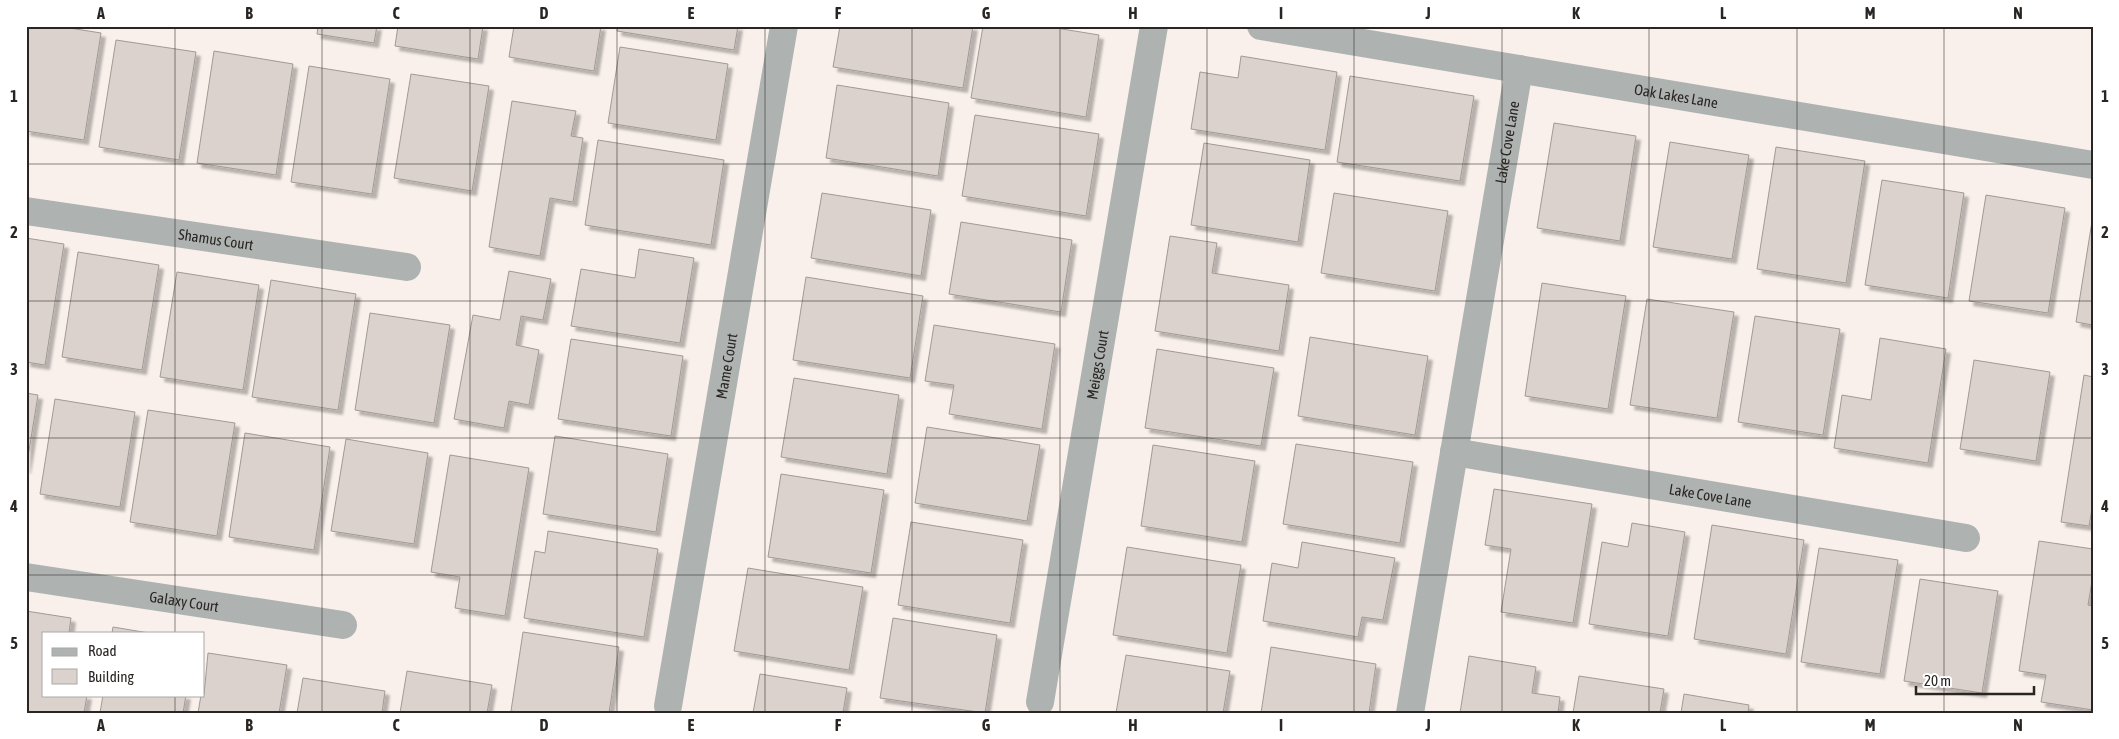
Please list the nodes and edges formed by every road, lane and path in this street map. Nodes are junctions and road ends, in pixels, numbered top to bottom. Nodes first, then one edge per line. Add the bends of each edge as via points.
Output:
1 (784, 26) edge
2 (1154, 26) edge
3 (1261, 26) edge
4 (1519, 69) junction
5 (2093, 165) edge
6 (26, 211) edge
7 (407, 267) dead end
8 (1454, 452) junction
9 (1966, 538) dead end
10 (26, 577) edge
11 (343, 625) dead end
12 (1040, 702) dead end
13 (668, 706) dead end
14 (1410, 713) edge

1 - 13 street, Mame Court
2 - 12 street, Meiggs Court
3 - 4 street, Oak Lakes Lane
4 - 5 street, Oak Lakes Lane
4 - 8 street, Lake Cove Lane
6 - 7 street, Shamus Court
8 - 9 street, Lake Cove Lane
8 - 14 street, Lake Cove Lane
10 - 11 street, Galaxy Court

